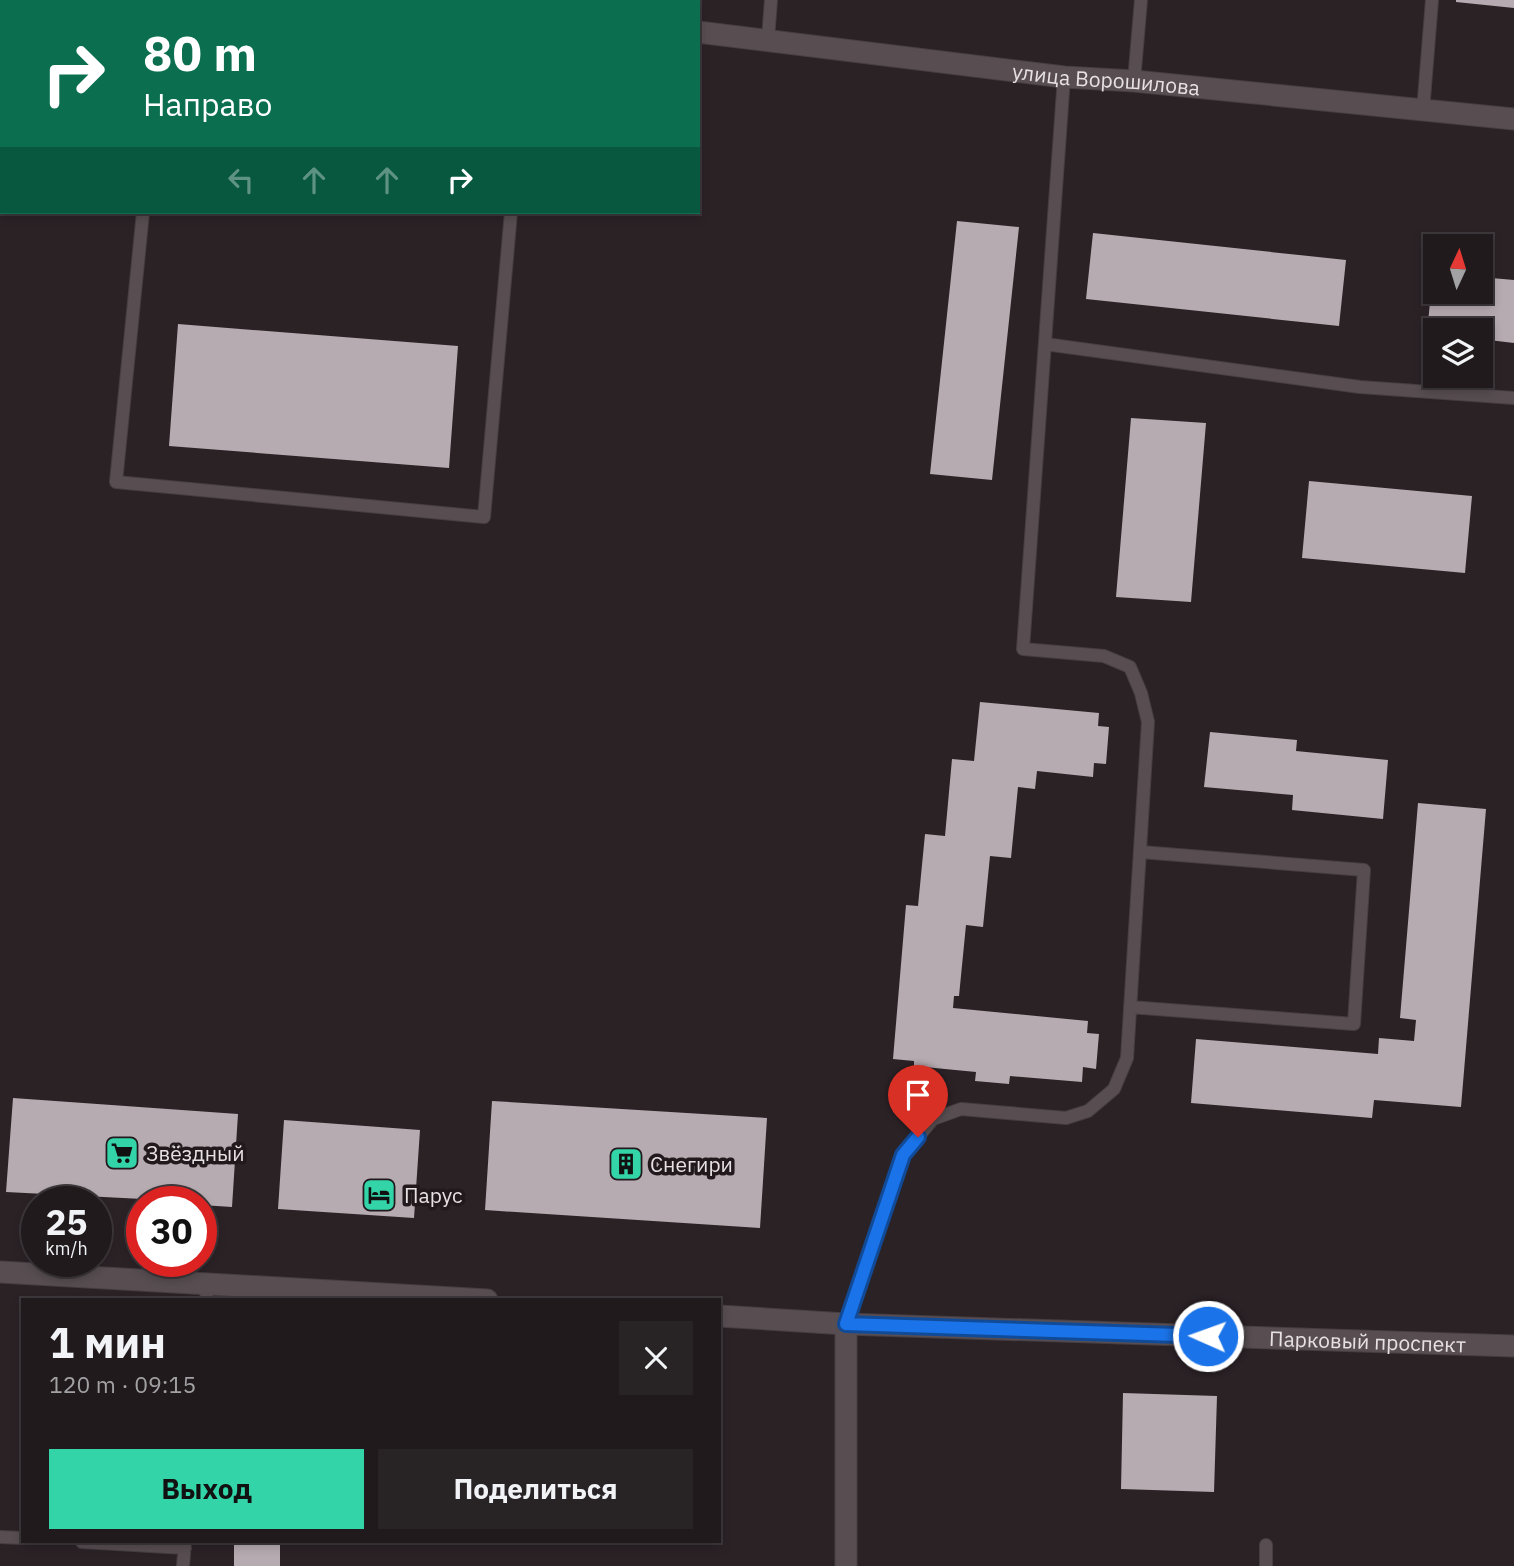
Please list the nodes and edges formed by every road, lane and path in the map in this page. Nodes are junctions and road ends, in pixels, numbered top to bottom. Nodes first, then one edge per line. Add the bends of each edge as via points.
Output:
1 (771, 0) edge
2 (1141, 0) edge
3 (1432, 0) edge
4 (700, 32) edge
5 (768, 39) junction
6 (1063, 77) junction
7 (1134, 80) junction
8 (1423, 111) junction
9 (1514, 119) edge
10 (143, 214) edge
11 (511, 214) edge
12 (1045, 344) junction
13 (1514, 398) edge
14 (1141, 852) junction
15 (1130, 1007) junction
16 (0, 1272) edge
17 (207, 1291) edge
18 (426, 1298) edge
19 (721, 1316) edge
20 (846, 1324) junction
21 (1514, 1346) edge
22 (0, 1537) edge
23 (21, 1538) edge
24 (116, 1543) edge
25 (185, 1545) edge
26 (1266, 1545) dead end
27 (183, 1566) edge
28 (845, 1566) edge
29 (1266, 1566) edge

1 - 5 lane
2 - 7 lane
3 - 8 lane
4 - 5 street, улица Ворошилова
5 - 6 street, улица Ворошилова
6 - 7 street, улица Ворошилова
6 - 12 lane
7 - 8 street, улица Ворошилова
8 - 9 street, улица Ворошилова
10 - 11 lane via 116,482 484,517
12 - 13 lane via 1360,387
12 - 14 lane via 1023,649 1104,656 1130,667 1148,722
14 - 15 lane
14 - 15 lane via 1364,870 1354,1024
15 - 20 lane via 1123,1068 1114,1088 1088,1111 1066,1118 961,1109 933,1119 903,1155
16 - 17 street
17 - 18 street
19 - 20 street, Парковый проспект
20 - 21 street, Парковый проспект
20 - 28 street
22 - 23 lane
24 - 25 lane
25 - 27 lane
26 - 29 lane

